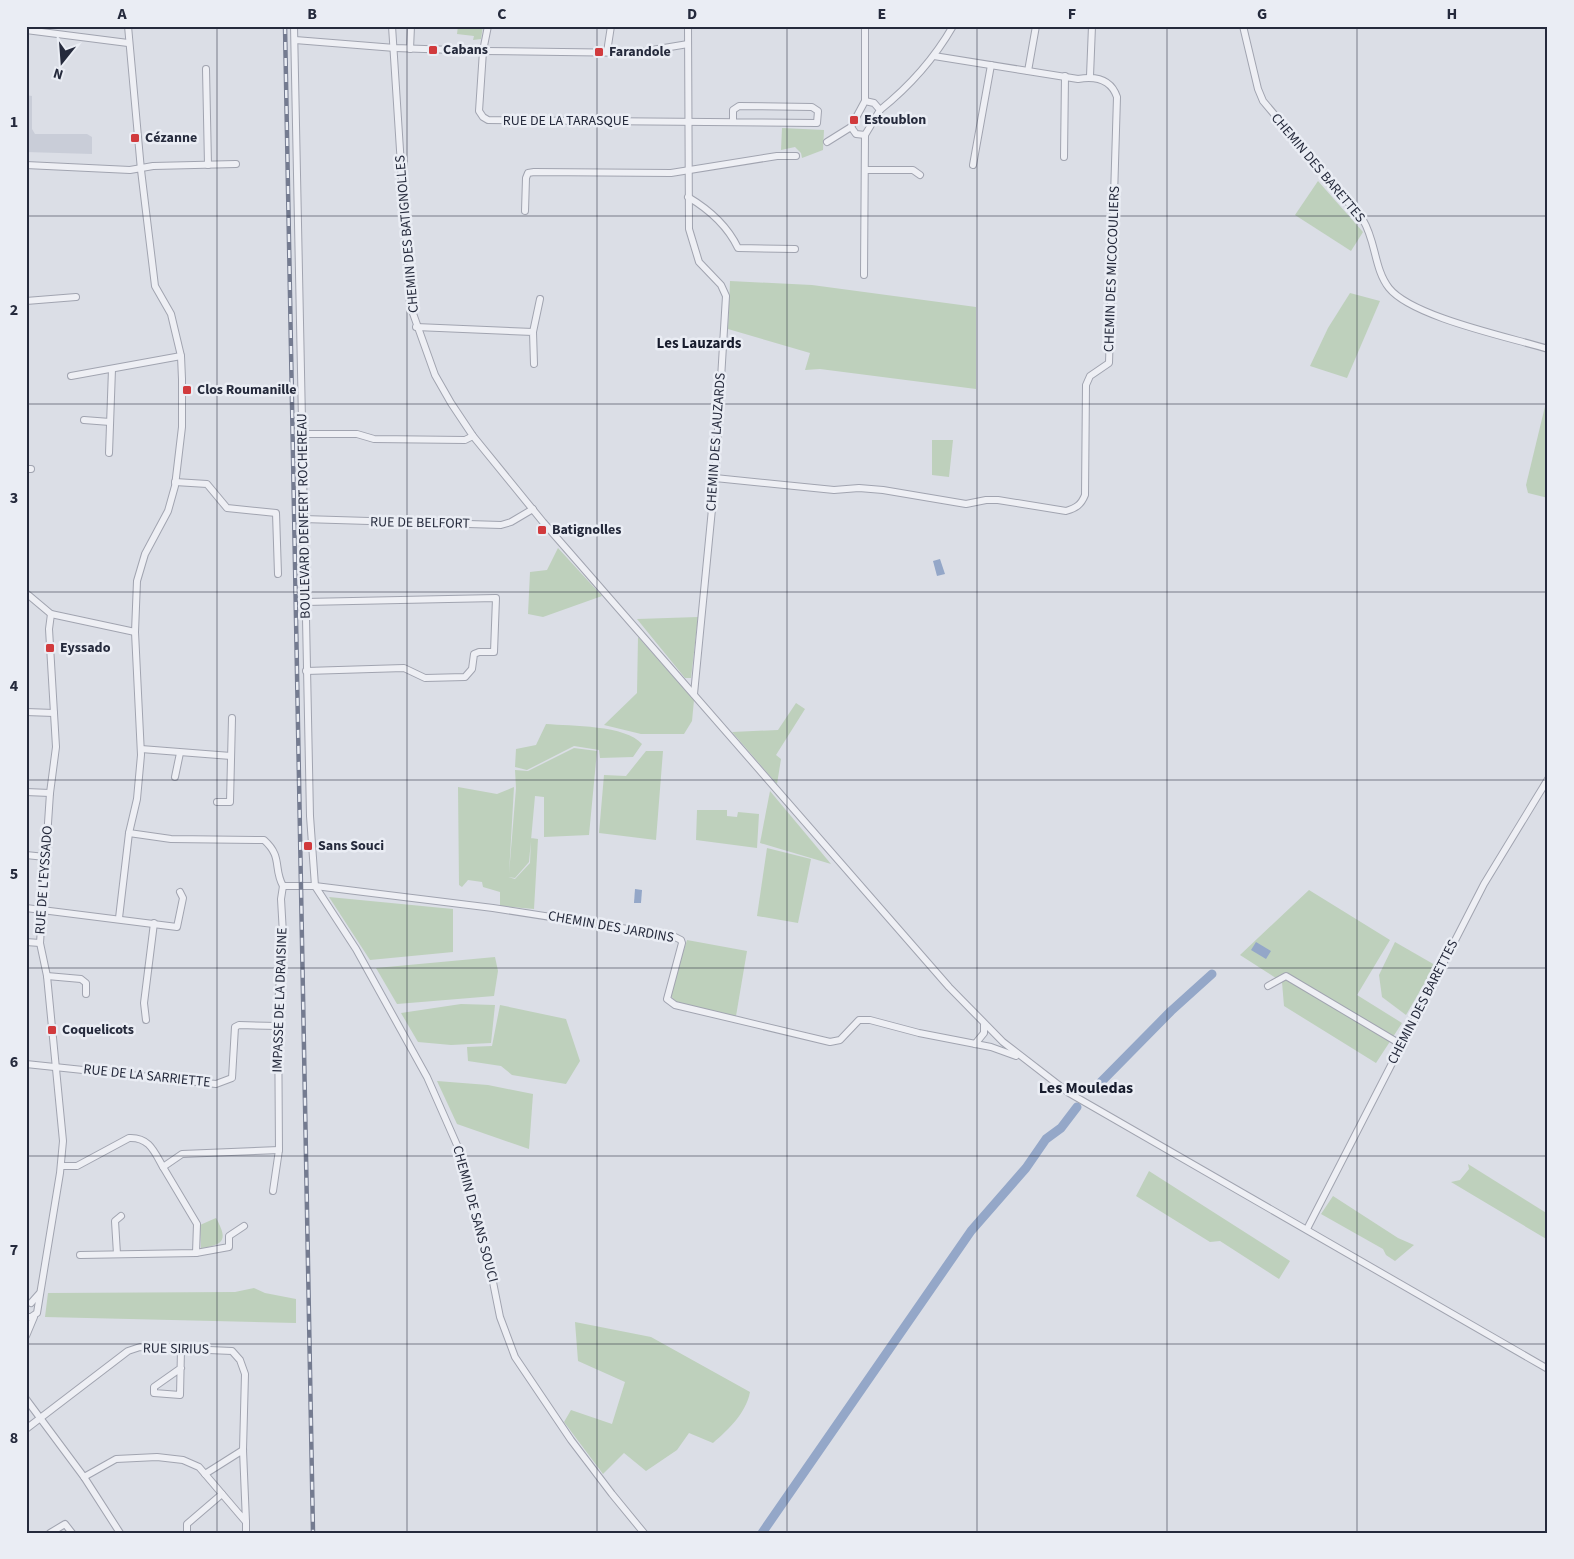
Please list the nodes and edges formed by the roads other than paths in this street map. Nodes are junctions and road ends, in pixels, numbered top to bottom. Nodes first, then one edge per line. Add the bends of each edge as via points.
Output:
1 (128, 26) edge
2 (294, 26) edge
3 (392, 26) edge
4 (411, 26) edge
5 (488, 26) edge
6 (611, 26) edge
7 (688, 26) edge
8 (865, 26) edge
9 (953, 26) edge
10 (1036, 26) edge
11 (1092, 26) edge
12 (1243, 26) edge
13 (26, 30) edge
14 (295, 40) junction
15 (128, 43) junction
16 (688, 44) junction
17 (395, 48) junction
18 (410, 49) junction
19 (483, 51) junction
20 (607, 52) junction
21 (934, 56) junction
22 (992, 65) junction
23 (206, 69) dead end
24 (1028, 71) junction
25 (1065, 76) junction
26 (1090, 76) junction
27 (865, 101) junction
28 (880, 110) junction
29 (688, 121) junction
30 (732, 122) junction
31 (851, 127) junction
32 (865, 135) junction
33 (827, 142) dead end
34 (796, 156) dead end
35 (1064, 157) dead end
36 (208, 164) junction
37 (236, 164) dead end
38 (26, 165) edge
39 (973, 165) dead end
40 (141, 170) junction
41 (865, 170) junction
42 (688, 171) junction
43 (920, 175) dead end
44 (688, 197) junction
45 (525, 211) dead end
46 (795, 249) dead end
47 (864, 275) dead end
48 (76, 297) dead end
49 (540, 299) dead end
50 (26, 301) edge
51 (416, 327) junction
52 (533, 332) junction
53 (1548, 349) edge
54 (181, 356) junction
55 (534, 364) dead end
56 (112, 369) junction
57 (71, 376) dead end
58 (84, 420) dead end
59 (110, 422) junction
60 (302, 434) junction
61 (473, 436) junction
62 (109, 453) dead end
63 (715, 478) junction
64 (175, 482) junction
65 (533, 509) junction
66 (303, 519) junction
67 (278, 574) dead end
68 (26, 593) edge
69 (305, 602) junction
70 (51, 614) junction
71 (135, 632) junction
72 (306, 671) junction
73 (694, 694) junction
74 (26, 712) edge
75 (54, 713) junction
76 (232, 718) dead end
77 (141, 749) junction
78 (180, 754) junction
79 (231, 756) junction
80 (175, 777) dead end
81 (1548, 779) edge
82 (26, 792) edge
83 (50, 793) junction
84 (216, 802) dead end
85 (129, 833) junction
86 (26, 855) edge
87 (46, 857) junction
88 (283, 886) junction
89 (315, 886) junction
90 (180, 892) dead end
91 (26, 908) edge
92 (42, 910) junction
93 (119, 918) junction
94 (154, 923) junction
95 (26, 942) edge
96 (40, 944) junction
97 (47, 976) junction
98 (1268, 986) dead end
99 (86, 994) dead end
100 (146, 1020) dead end
101 (984, 1025) junction
102 (278, 1026) junction
103 (975, 1044) junction
104 (1402, 1045) junction
105 (1022, 1059) junction
106 (26, 1064) edge
107 (56, 1066) junction
108 (278, 1150) junction
109 (61, 1166) junction
110 (163, 1167) junction
111 (273, 1191) dead end
112 (121, 1216) dead end
113 (244, 1226) dead end
114 (1307, 1229) junction
115 (196, 1253) junction
116 (117, 1254) junction
117 (80, 1255) dead end
118 (31, 1305) edge
119 (34, 1316) junction
120 (26, 1317) edge
121 (26, 1336) edge
122 (182, 1349) junction
123 (181, 1368) junction
124 (1548, 1369) edge
125 (26, 1399) edge
126 (41, 1419) junction
127 (26, 1429) edge
128 (243, 1450) junction
129 (205, 1474) junction
130 (84, 1476) junction
131 (222, 1494) junction
132 (246, 1522) junction
133 (50, 1533) edge
134 (72, 1533) edge
135 (120, 1533) edge
136 (187, 1533) edge
137 (246, 1533) edge
138 (644, 1533) edge

1 - 15 street
2 - 14 street, BOULEVARD DENFERT ROCHEREAU
3 - 17 street, CHEMIN DES BATIGNOLLES
4 - 18 street
5 - 19 street, RUE DE LA TARASQUE
6 - 20 street
7 - 16 street, CHEMIN DES LAUZARDS
8 - 27 street
9 - 21 street
10 - 24 street
11 - 26 street
12 - 53 street, CHEMIN DES BARETTES via 1263,101 1363,220 1370,231 1388,287 1411,307
13 - 15 street
14 - 17 street
14 - 60 street, BOULEVARD DENFERT ROCHEREAU
15 - 40 street
16 - 20 street via 634,52
16 - 29 street, CHEMIN DES LAUZARDS
17 - 18 street
17 - 51 street, CHEMIN DES BATIGNOLLES via 410,305
18 - 19 street
19 - 20 street
19 - 29 street, RUE DE LA TARASQUE via 480,111 488,120
21 - 22 street
21 - 28 street via 902,92
22 - 24 street
22 - 39 street
23 - 36 street
24 - 25 street
25 - 26 street
25 - 35 street
26 - 63 street, CHEMIN DES MICOCOULIERS via 1110,84 1116,97 1116,107 1109,363 1090,376 1086,385 1085,495 1082,502 1076,508 1059,510 998,500 966,504 883,490 834,490
27 - 28 street via 874,103
27 - 31 street
28 - 32 street
29 - 30 street, RUE DE LA TARASQUE
29 - 42 street, CHEMIN DES LAUZARDS
30 - 30 street, RUE DE LA TARASQUE via 817,123 818,111 812,107 739,106 733,110
31 - 32 street via 856,134
31 - 33 street
32 - 41 street
34 - 42 street via 777,156
36 - 37 street
36 - 40 street via 153,166
38 - 40 street
40 - 54 street via 155,286 171,314
41 - 43 street via 913,170
41 - 47 street
42 - 44 street, CHEMIN DES LAUZARDS
42 - 45 street via 528,173
44 - 46 street via 730,231 738,248
44 - 63 street, CHEMIN DES LAUZARDS via 689,229 699,262 721,284 726,296
48 - 50 street
49 - 52 street
51 - 52 street
51 - 61 street, CHEMIN DES BATIGNOLLES via 436,375
52 - 55 street
54 - 56 street
54 - 64 street via 182,427
56 - 57 street
56 - 59 street
58 - 59 street
59 - 62 street
60 - 61 street via 357,434 374,439 465,440
60 - 66 street, BOULEVARD DENFERT ROCHEREAU
61 - 65 street, CHEMIN DES BATIGNOLLES
63 - 73 street, CHEMIN DES LAUZARDS
64 - 67 street via 206,484 227,508 276,513
64 - 71 street via 168,511 145,554 137,581
65 - 66 street, RUE DE BELFORT via 501,524
65 - 73 street, CHEMIN DES BATIGNOLLES
66 - 69 street, BOULEVARD DENFERT ROCHEREAU
68 - 70 street
69 - 72 street, BOULEVARD DENFERT ROCHEREAU
69 - 72 street via 496,598 494,652 474,654 472,669 465,677 425,678 404,668
70 - 71 street
70 - 75 street, RUE DE L'EYSSADO
71 - 77 street
72 - 89 street, BOULEVARD DENFERT ROCHEREAU via 310,828
73 - 101 street, CHEMIN DES BATIGNOLLES
74 - 75 street
75 - 83 street, RUE DE L'EYSSADO via 56,747
76 - 79 street
77 - 78 street
77 - 85 street via 137,799
78 - 79 street
78 - 80 street
79 - 84 street via 230,802
81 - 104 street, CHEMIN DES BARETTES via 1484,884
82 - 83 street
83 - 87 street, RUE DE L'EYSSADO
85 - 88 street, IMPASSE DE LA DRAISINE via 171,839 264,840 274,849
85 - 93 street
86 - 87 street
87 - 92 street, RUE DE L'EYSSADO
88 - 89 street
88 - 102 street, IMPASSE DE LA DRAISINE
89 - 103 street, CHEMIN DES JARDINS via 492,908 673,936 682,943 667,999 675,1006 830,1042 840,1040 863,1019
89 - 138 street, CHEMIN DE SANS SOUCI via 356,949 440,1102 457,1145 489,1262 500,1317 515,1357 571,1440
90 - 94 street via 183,898 177,927
91 - 92 street
92 - 93 street
92 - 96 street, RUE DE L'EYSSADO
93 - 94 street
94 - 100 street via 144,1003
95 - 96 street
96 - 97 street, RUE DE L'EYSSADO
97 - 99 street via 81,979 86,983
97 - 107 street, RUE DE L'EYSSADO
98 - 104 street via 1286,976
101 - 103 street via 984,1033
101 - 105 street, CHEMIN DES BATIGNOLLES
102 - 107 street, RUE DE LA SARRIETTE via 235,1027 232,1078 216,1084
102 - 108 street, IMPASSE DE LA DRAISINE
103 - 105 street, CHEMIN DES JARDINS
104 - 114 street, CHEMIN DES BARETTES
105 - 114 street via 1069,1093
106 - 107 street
107 - 109 street, RUE DE L'EYSSADO via 63,1141
108 - 110 street via 182,1154
108 - 111 street, IMPASSE DE LA DRAISINE
109 - 110 street via 77,1166 130,1138 139,1138 148,1141
109 - 118 street, RUE DE L'EYSSADO via 40,1293
110 - 115 street via 197,1224
112 - 116 street via 115,1222
113 - 115 street via 229,1236 228,1247
114 - 124 street
115 - 116 street
116 - 117 street
118 - 119 street
119 - 120 street
119 - 121 street
122 - 123 street
122 - 126 street, RUE SIRIUS via 140,1347 128,1351
122 - 128 street, RUE SIRIUS via 232,1351 240,1360 244,1374
123 - 123 street via 154,1387 154,1393 180,1395
125 - 126 street
126 - 127 street, RUE SIRIUS
126 - 130 street
128 - 129 street
128 - 132 street, RUE SIRIUS
129 - 130 street via 199,1467 183,1460 157,1457 116,1459
129 - 131 street
130 - 135 street
131 - 132 street
131 - 136 street via 187,1524
132 - 137 street, RUE SIRIUS
133 - 134 street via 65,1524

